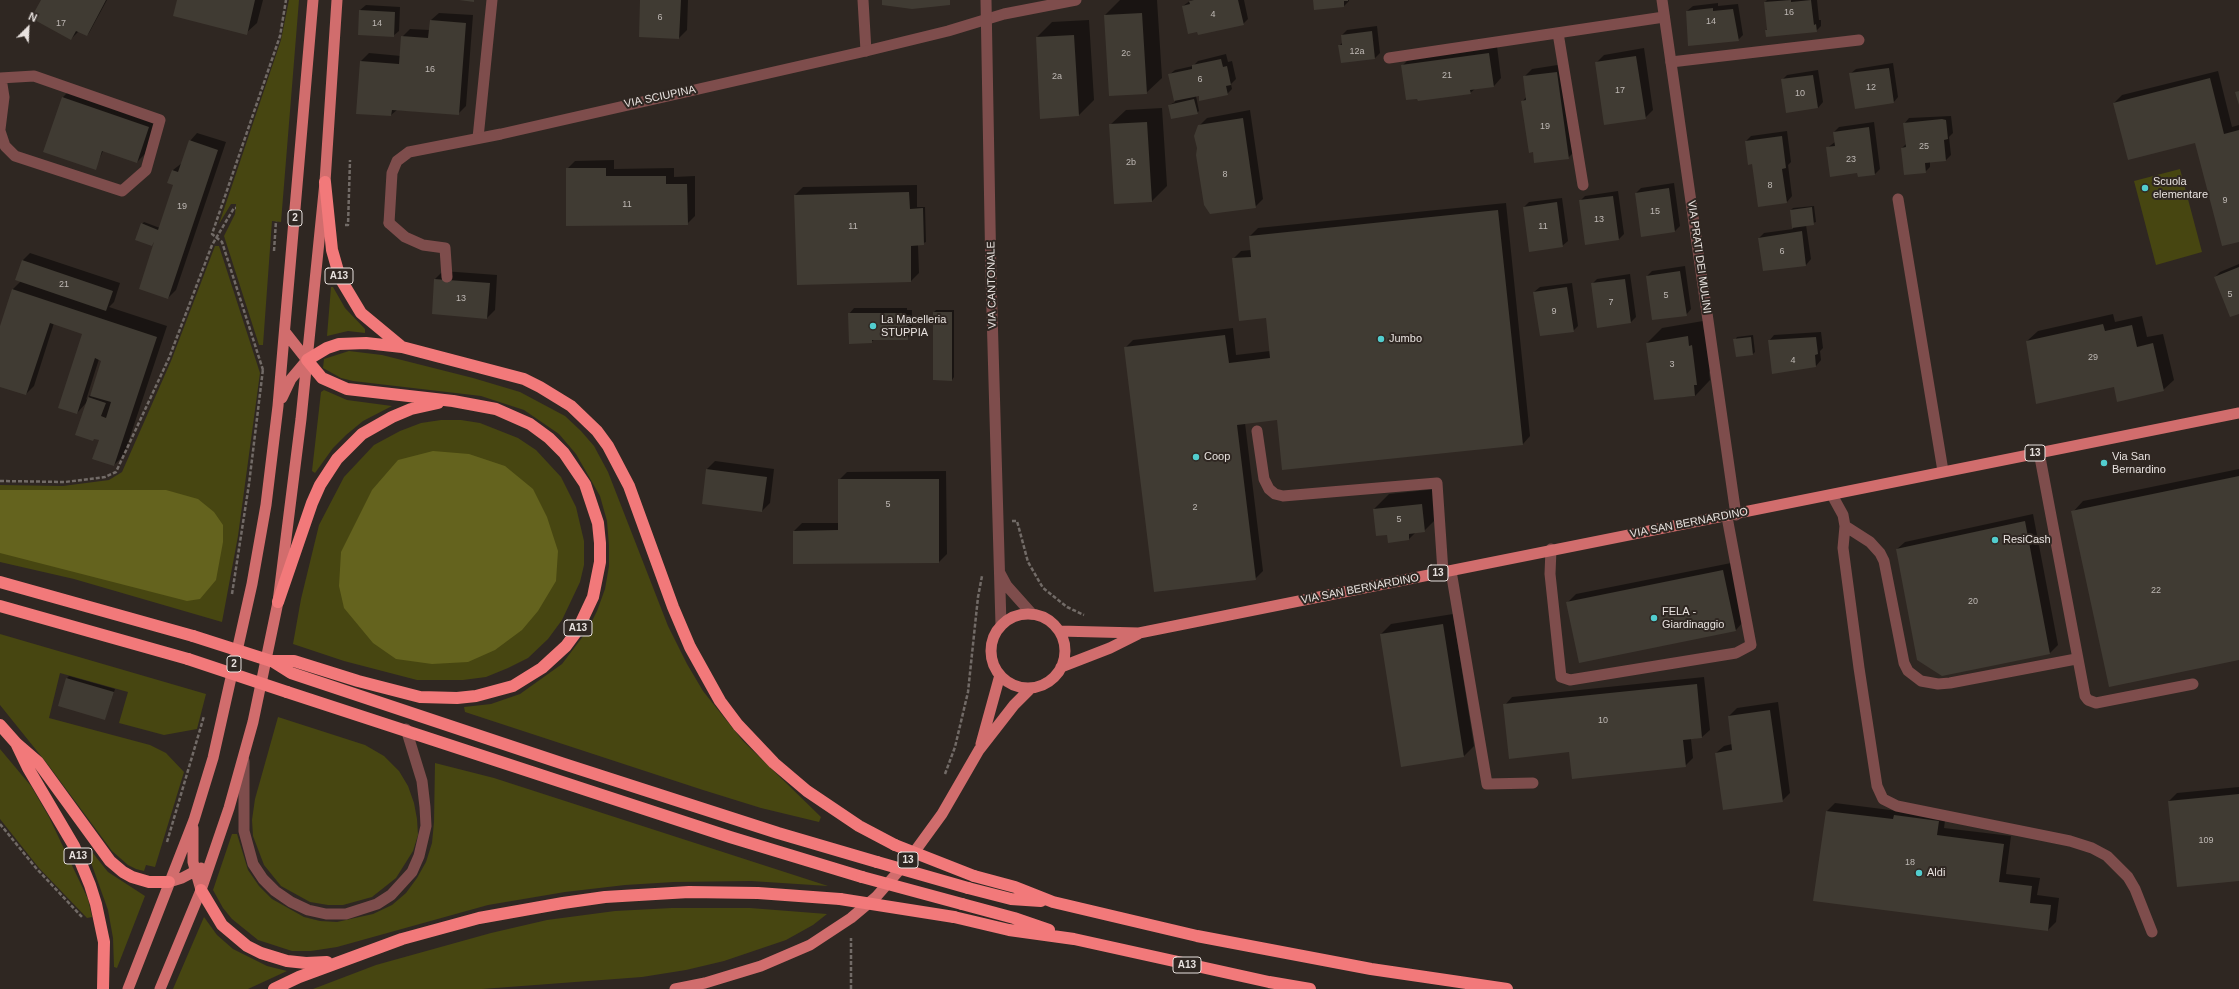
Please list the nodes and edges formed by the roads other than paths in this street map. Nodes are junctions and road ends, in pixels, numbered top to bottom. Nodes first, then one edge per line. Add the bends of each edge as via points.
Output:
1 (313, 0) edge
2 (337, 0) edge
3 (492, 0) edge
4 (863, 0) edge
5 (986, 0) edge
6 (1076, 0) edge
7 (1662, 0) edge
8 (1664, 17) junction
9 (986, 19) junction
10 (1558, 34) junction
11 (1859, 40) dead end
12 (866, 51) junction
13 (1389, 58) dead end
14 (1671, 62) junction
15 (1, 78) edge
16 (0, 130) edge
17 (478, 138) junction
18 (325, 182) junction
19 (1583, 185) dead end
20 (1898, 199) dead end
21 (447, 277) dead end
22 (285, 332) junction
23 (402, 347) junction
24 (307, 360) junction
25 (453, 401) junction
26 (278, 406) junction
27 (2239, 413) edge
28 (1257, 431) dead end
29 (2039, 452) junction
30 (1943, 471) junction
31 (1832, 495) junction
32 (1732, 516) junction
33 (1845, 526) junction
34 (1551, 550) junction
35 (999, 570) junction
36 (1447, 571) junction
37 (0, 582) edge
38 (278, 602) junction
39 (0, 606) edge
40 (1032, 614) junction
41 (1001, 625) junction
42 (1059, 631) junction
43 (1139, 633) junction
44 (2076, 659) junction
45 (271, 661) junction
46 (1061, 667) junction
47 (1000, 675) junction
48 (2193, 684) dead end
49 (1031, 688) junction
50 (0, 725) edge
51 (406, 729) junction
52 (16, 743) junction
53 (979, 750) junction
54 (244, 758) junction
55 (1533, 783) dead end
56 (194, 820) junction
57 (214, 854) junction
58 (195, 872) junction
59 (169, 882) junction
60 (201, 890) junction
61 (1052, 902) junction
62 (2152, 932) dead end
63 (1074, 939) junction
64 (346, 959) junction
65 (103, 989) edge
66 (128, 989) edge
67 (160, 989) edge
68 (274, 989) edge
69 (675, 989) edge
70 (1310, 989) edge
71 (1507, 989) edge

1 - 22 main road, 2
2 - 18 main road
3 - 17 street
4 - 12 street
5 - 9 street, VIA CANTONALE
6 - 9 street, VIA SCIUPINA
7 - 8 street, VIA PRATI DEI MULINI
8 - 10 street
8 - 14 street, VIA PRATI DEI MULINI
9 - 12 street, VIA SCIUPINA
9 - 35 street, VIA CANTONALE
10 - 13 street
10 - 19 street
11 - 14 street
12 - 17 street, VIA SCIUPINA
14 - 32 street, VIA PRATI DEI MULINI
15 - 16 street via 4,97
15 - 16 street via 34,76 160,120 146,170 122,191 15,156 5,146
17 - 21 street, VIA SCIUPINA via 409,152 397,161 392,173 389,223 405,238 423,245 445,248
18 - 23 highway, A13 via 332,250 340,278 362,312
18 - 24 main road
20 - 30 street
22 - 24 main road, A13
22 - 26 main road, 2
23 - 24 highway, A13 via 351,342 327,348
23 - 61 highway, A13, bridge via 524,379 556,396 585,418 597,431 619,465 687,640 720,701 754,744 807,791 859,826 895,845 974,876 1015,887
24 - 25 highway, A13 via 322,378 347,389
24 - 26 main road, A13 via 291,379
24 - 38 main road
25 - 38 highway, A13 via 430,404 392,417 362,434 337,459 312,503
25 - 45 highway, A13 via 496,409 530,424 564,453 585,484 598,522 600,562 593,597 577,631 554,658 528,678 496,692 457,698 420,697 294,661
26 - 56 main road, 2 via 266,505 252,584 213,758
27 - 29 main road, VIA SAN BERNARDINO / 13
28 - 36 street via 1264,479 1275,494 1283,496 1436,483
29 - 30 main road, VIA SAN BERNARDINO / 13
29 - 44 street
30 - 31 main road, VIA SAN BERNARDINO / 13
31 - 32 main road, VIA SAN BERNARDINO / 13
31 - 33 street via 1843,514
32 - 34 main road, VIA SAN BERNARDINO / 13
32 - 34 street, VIA PRATI DEI MULINI via 1752,645 1736,653 1570,680 1561,677 1550,574
33 - 44 street via 1870,542 1884,561 1904,664 1908,671 1921,681 1934,684 1950,683
33 - 62 street via 1843,548 1859,668 1877,786 1883,799 1897,806 2070,841 2092,848 2107,856 2128,877
34 - 36 main road, VIA SAN BERNARDINO / 13
35 - 40 street, VIA CANTONALE via 1007,586
35 - 41 street, VIA CANTONALE
36 - 43 main road, VIA SAN BERNARDINO / 13
36 - 55 street via 1487,784
37 - 45 highway, A13, bridge via 193,636
38 - 54 main road
39 - 51 highway, A13, bridge via 188,659
40 - 41 main road via 1015,616
40 - 42 main road via 1047,620
41 - 47 main road via 991,645 991,656
42 - 43 main road, VIA SAN BERNARDINO / 13
42 - 46 main road via 1064,642
43 - 46 main road, VIA SAN BERNARDINO / 13 via 1110,648
44 - 48 street via 2085,696 2096,703
45 - 61 highway, A13, bridge via 291,673 778,833 1011,899
46 - 49 main road via 1054,677
47 - 49 main road via 1009,683
47 - 53 main road, 13
49 - 53 main road, 13 via 1014,705
50 - 52 highway, A13
51 - 54 street via 422,781 425,808 426,826 419,856 412,872 391,895 377,904 346,914 326,914 291,902 275,892 253,864 244,831
51 - 63 highway, A13, bridge via 700,828 862,877 1014,918
52 - 59 highway, A13 via 38,762 110,861 122,872 141,880
52 - 65 highway, A13 via 74,846 96,904 104,942
53 - 69 main road, 13 via 942,814 910,858 876,897 851,918 810,945 762,966
54 - 57 main road
56 - 58 main road, A13 via 192,852
56 - 59 main road, 2
57 - 58 main road, A13
57 - 60 main road
58 - 59 main road, A13
58 - 60 main road, A13
59 - 66 main road, 2
60 - 64 highway, A13 via 222,925 236,939 261,953 274,958 306,963
60 - 67 main road
61 - 71 highway, A13 via 1197,936
63 - 64 highway, A13, bridge via 1009,930 954,917 796,894 646,894 604,897 479,918 402,939
63 - 70 highway, A13
64 - 68 highway, A13

